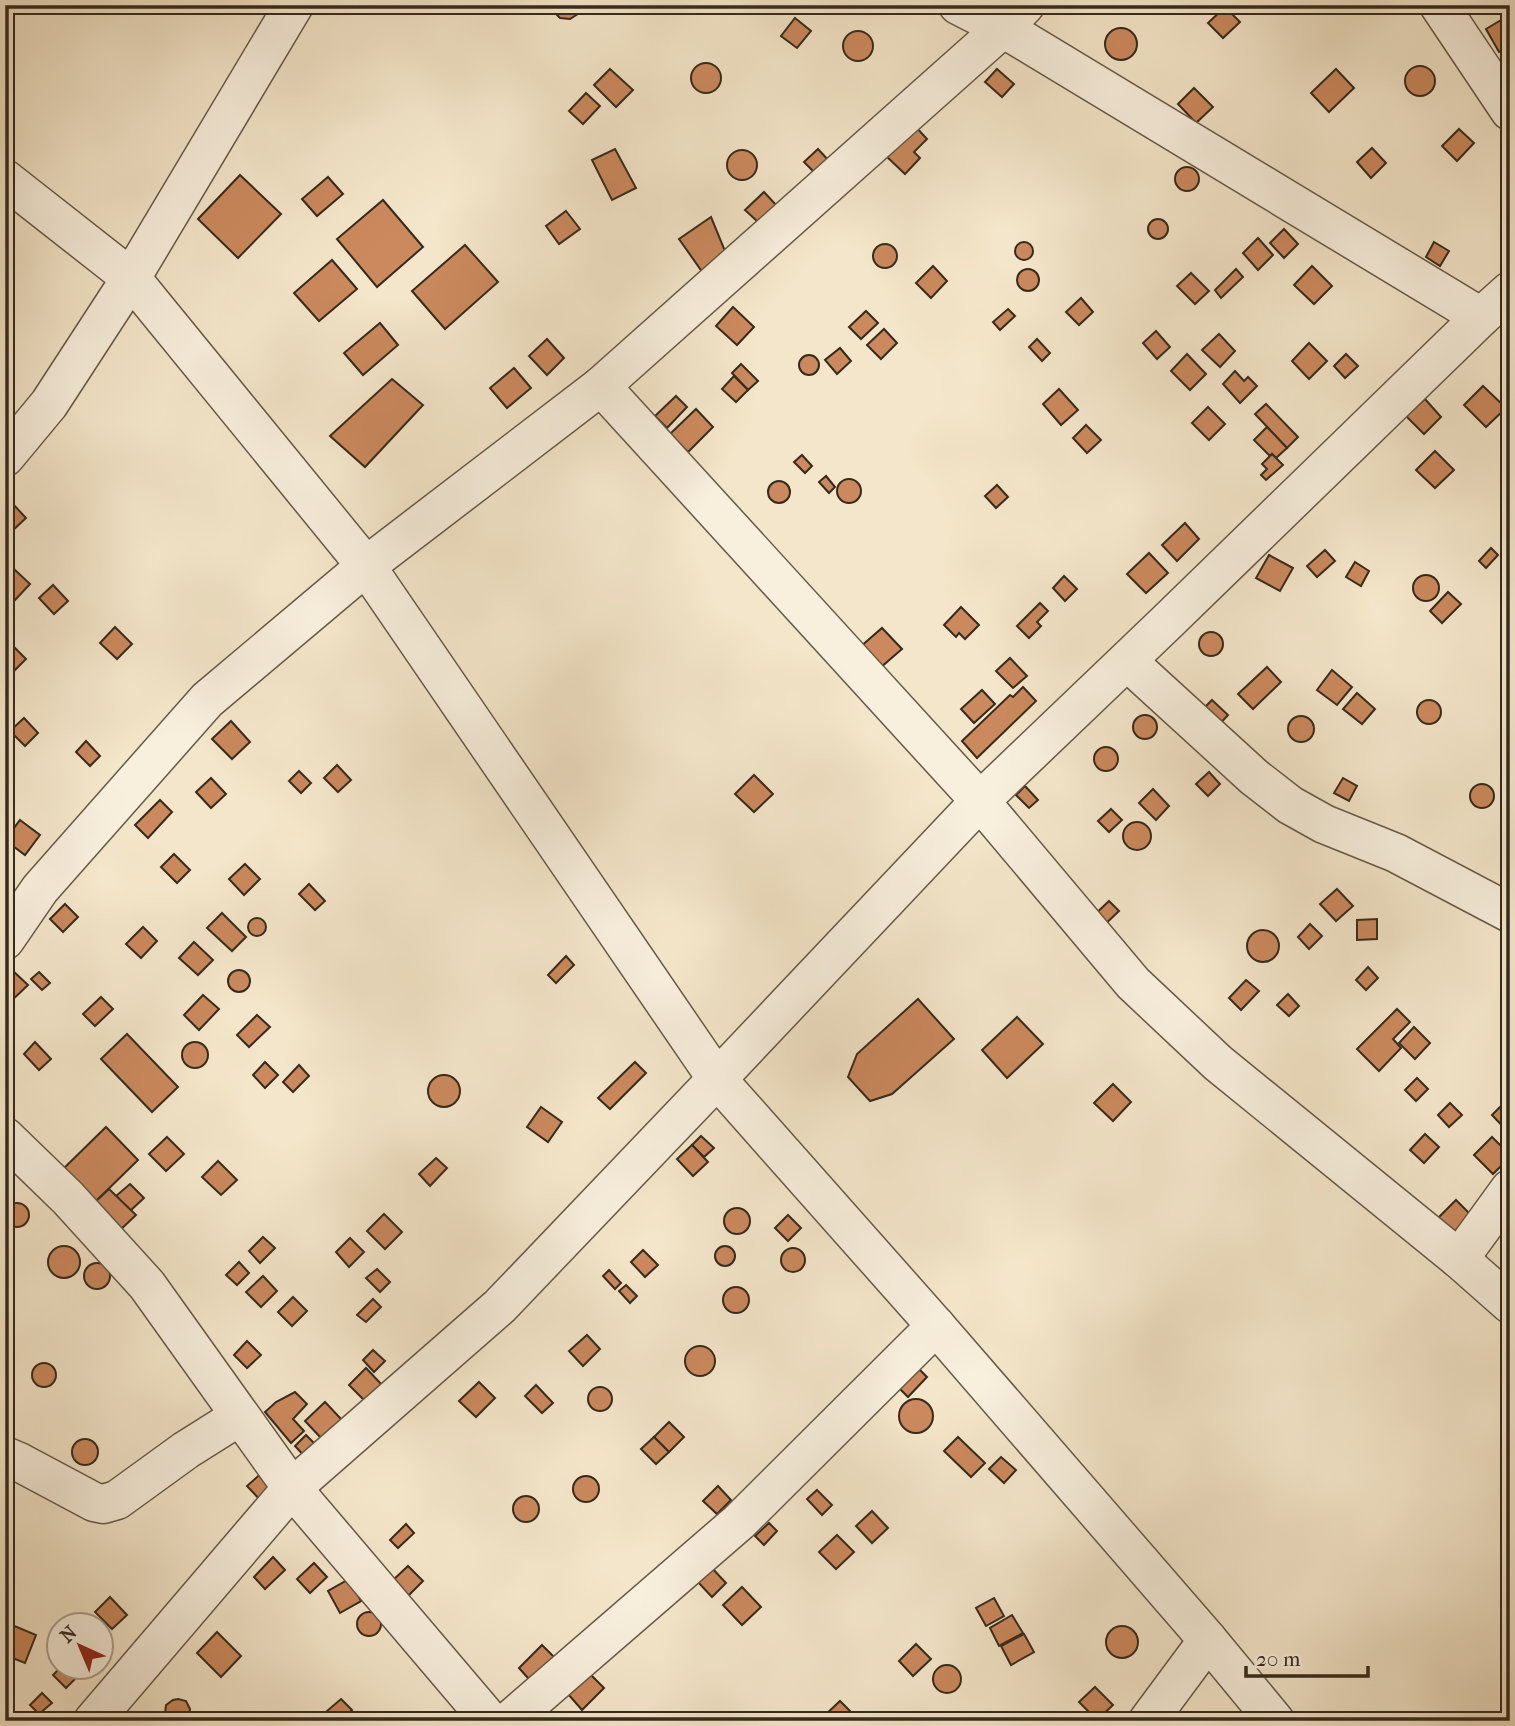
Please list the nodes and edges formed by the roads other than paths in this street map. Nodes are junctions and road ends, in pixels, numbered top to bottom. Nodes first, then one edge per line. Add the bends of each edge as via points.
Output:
1 (294, 5) edge
2 (958, 5) edge
3 (1439, 5) edge
4 (1014, 17) edge
5 (1510, 111) edge
6 (5, 179) edge
7 (131, 278) junction
8 (1510, 291) edge
9 (1481, 317) junction
10 (601, 386) junction
11 (5, 457) edge
12 (366, 565) junction
13 (1128, 661) junction
14 (980, 801) junction
15 (1510, 913) edge
16 (5, 940) edge
17 (718, 1079) junction
18 (5, 1137) edge
19 (1510, 1189) edge
20 (1459, 1259) junction
21 (1510, 1304) edge
22 (936, 1326) junction
23 (240, 1416) junction
24 (5, 1456) edge
25 (292, 1488) junction
26 (1208, 1640) junction
27 (93, 1721) edge
28 (489, 1721) edge
29 (509, 1721) edge
30 (1148, 1721) edge
31 (1275, 1721) edge

1 - 7 street
2 - 4 street
3 - 5 street
4 - 9 street
4 - 10 street
6 - 7 street
7 - 11 street via 48,404
7 - 12 street
8 - 9 street
9 - 13 street
10 - 12 street
10 - 14 street
12 - 16 street via 207,699 40,889
12 - 17 street
13 - 14 street
13 - 15 street via 1290,805 1396,853
14 - 17 street
14 - 20 street via 1133,983 1218,1063
17 - 22 street
17 - 25 street via 500,1306
18 - 23 street via 147,1284
19 - 20 street
20 - 21 street
22 - 26 street
22 - 29 street via 739,1522
23 - 24 street via 117,1500 103,1504
23 - 25 street
25 - 27 street
25 - 28 street
26 - 30 street
26 - 31 street

